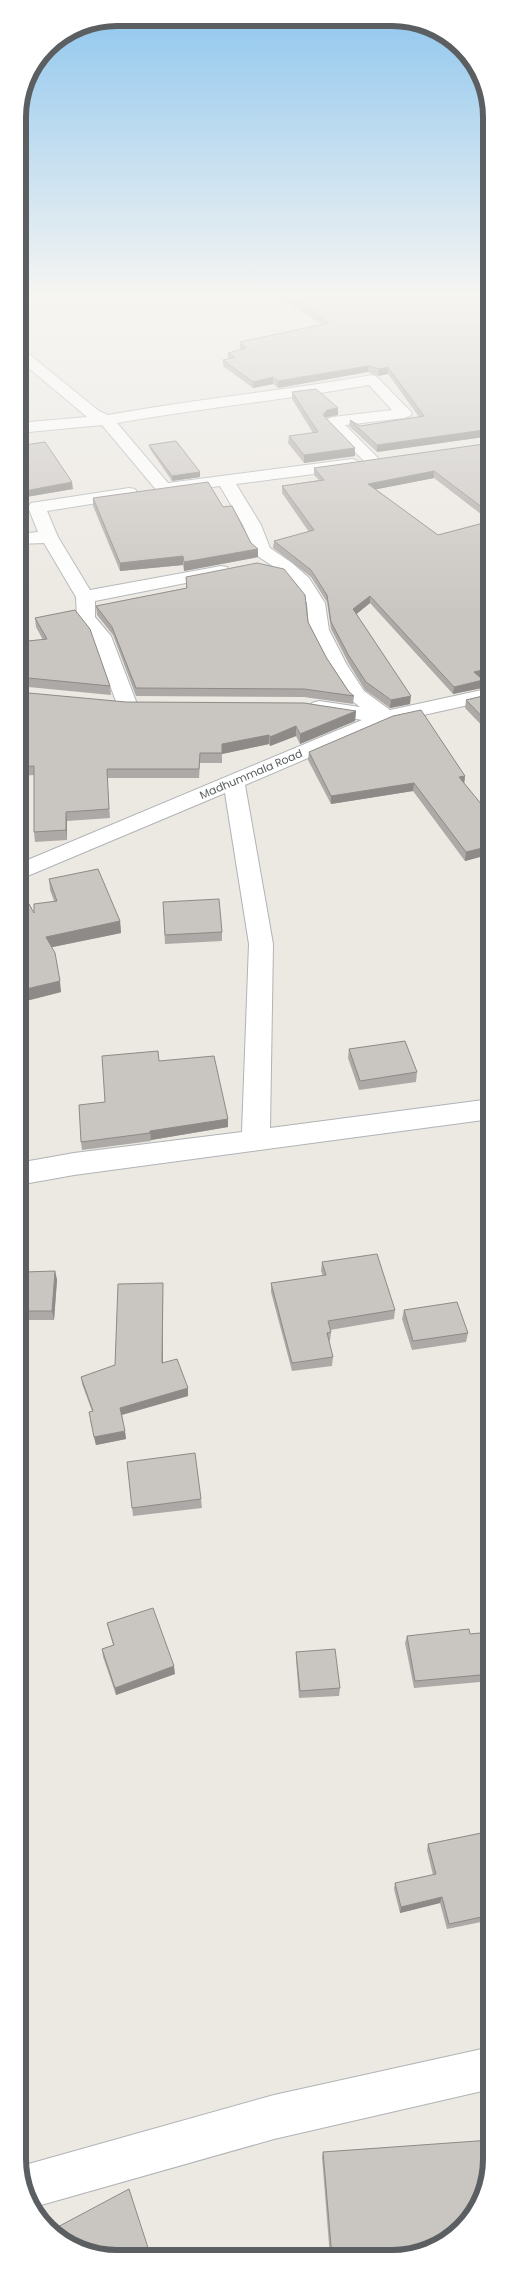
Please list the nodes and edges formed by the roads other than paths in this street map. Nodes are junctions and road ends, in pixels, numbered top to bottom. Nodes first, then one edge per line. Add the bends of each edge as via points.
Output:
1 (79, 402) edge
2 (217, 402) edge
3 (394, 402) edge
4 (106, 420) junction
5 (26, 427) edge
6 (393, 458) edge
7 (373, 461) junction
8 (226, 482) junction
9 (164, 488) junction
10 (49, 536) junction
11 (26, 538) edge
12 (292, 573) junction
13 (85, 597) junction
14 (483, 696) edge
15 (107, 702) edge
16 (127, 704) junction
17 (147, 704) edge
18 (304, 705) edge
19 (386, 717) junction
20 (234, 781) junction
21 (26, 870) edge
22 (483, 1111) edge
23 (256, 1139) junction
24 (26, 1173) edge
25 (483, 2070) edge
26 (30, 2186) edge

1 - 4 street
2 - 4 street
3 - 7 street via 404,413 333,422
4 - 5 street
4 - 9 street
6 - 7 street
7 - 8 street
8 - 9 street
8 - 12 street via 252,525 262,551
9 - 10 street via 37,507
10 - 11 street
10 - 13 street
12 - 13 street via 257,564
12 - 19 street via 316,603 319,630 337,665 357,695
13 - 16 street via 86,618 101,636
14 - 19 street, Madhummala Road
15 - 16 street
16 - 17 street
18 - 19 street
19 - 20 street, Madhummala Road
20 - 21 street, Madhummala Road
20 - 23 street via 261,944
22 - 23 street
23 - 24 street
25 - 26 street via 274,2117

